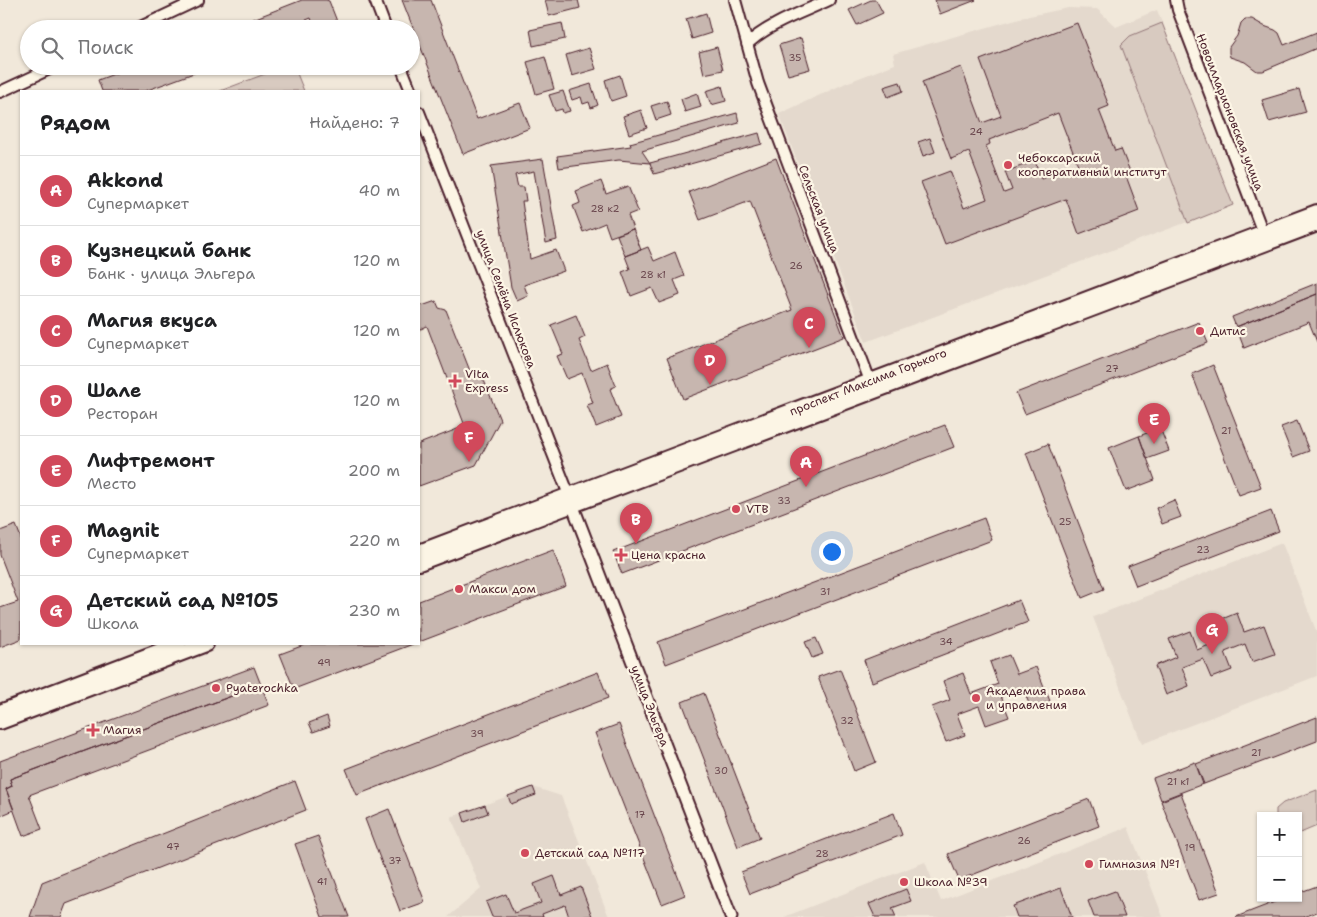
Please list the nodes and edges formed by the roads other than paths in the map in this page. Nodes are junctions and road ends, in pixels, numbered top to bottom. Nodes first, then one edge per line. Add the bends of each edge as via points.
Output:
1 (198, 0) edge
2 (375, 0) edge
3 (735, 0) edge
4 (829, 0) edge
5 (1176, 0) edge
6 (155, 20) edge
7 (383, 20) edge
8 (747, 44) junction
9 (37, 75) edge
10 (405, 75) edge
11 (411, 90) edge
12 (0, 92) edge
13 (420, 115) edge
14 (1317, 212) edge
15 (1317, 224) edge
16 (1263, 233) junction
17 (936, 362) junction
18 (872, 386) junction
19 (570, 500) junction
20 (420, 552) edge
21 (420, 563) edge
22 (175, 645) edge
23 (203, 645) edge
24 (0, 712) edge
25 (0, 722) edge
26 (731, 917) edge

1 - 6 street
2 - 7 street
3 - 8 street, Сельская улица
4 - 8 street via 773,26
5 - 16 street, Новоилларионовская улица
8 - 18 street, Сельская улица via 760,90
9 - 12 street
10 - 11 street
13 - 19 street, улица Семёна Ислюкова
14 - 16 main road, проспект Максима Горького
15 - 17 main road, проспект Максима Горького
16 - 17 main road, проспект Максима Горького
17 - 18 main road, проспект Максима Горького
18 - 19 main road, проспект Максима Горького
19 - 20 main road, проспект Максима Горького
19 - 21 main road, проспект Максима Горького
19 - 26 street, улица Эльгера
22 - 24 main road
23 - 25 main road

